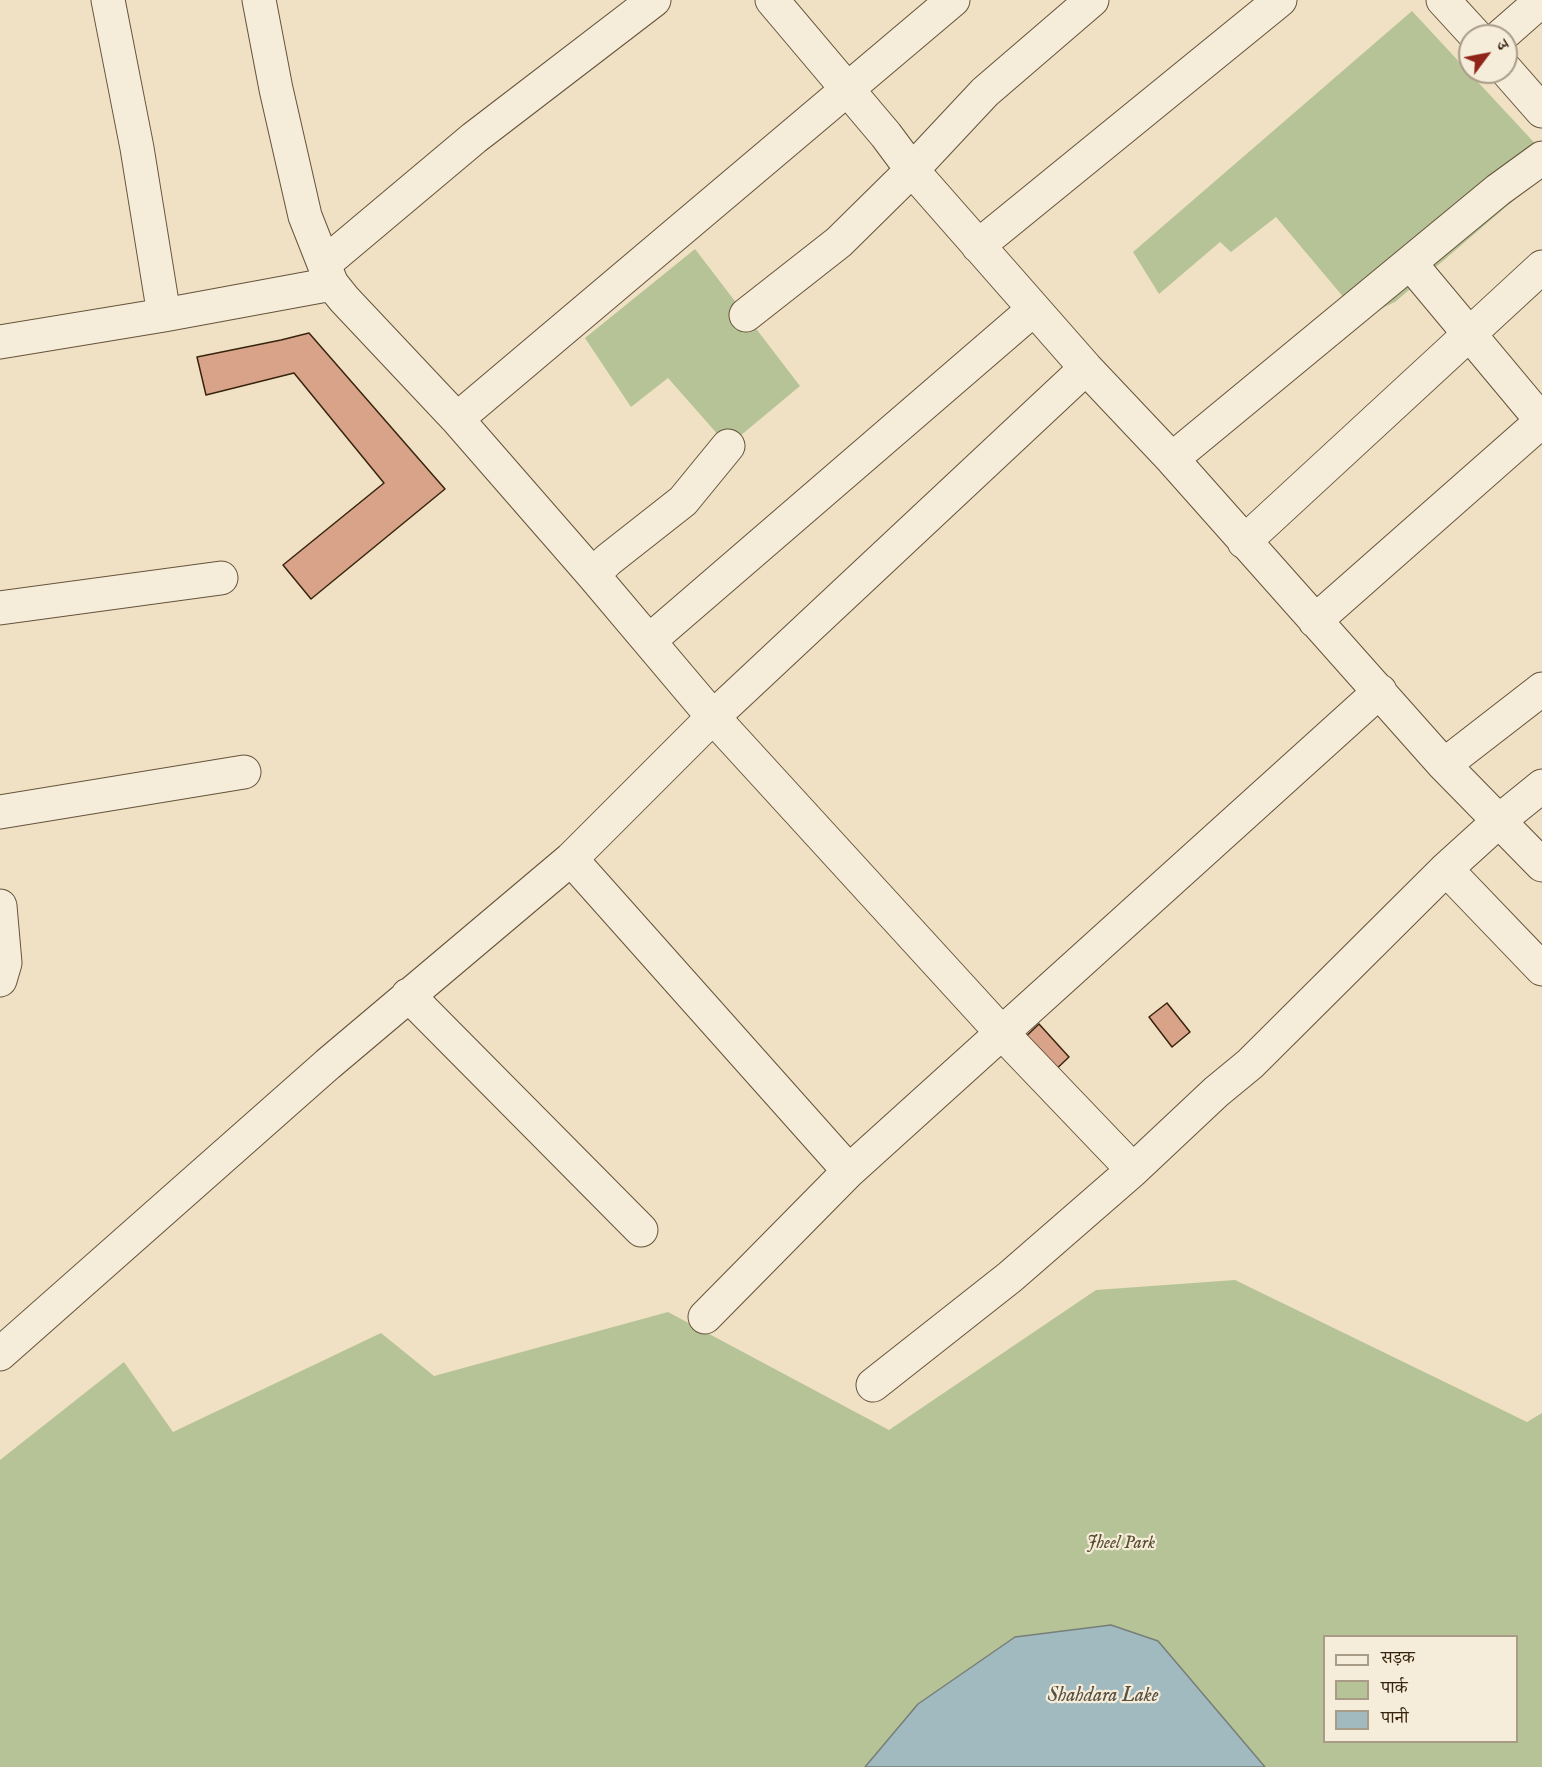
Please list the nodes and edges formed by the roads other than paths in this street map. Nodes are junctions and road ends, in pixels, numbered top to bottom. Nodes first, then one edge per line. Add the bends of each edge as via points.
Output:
1 (108, 0) edge
2 (259, 0) edge
3 (654, 0) edge
4 (772, 0) edge
5 (953, 0) edge
6 (1092, 0) edge
7 (1280, 0) edge
8 (1443, 0) edge
9 (1542, 0) edge
10 (1465, 24) edge
11 (1515, 24) edge
12 (1518, 84) edge
13 (847, 90) junction
14 (1542, 111) edge
15 (1542, 158) edge
16 (912, 170) junction
17 (978, 246) junction
18 (1410, 263) junction
19 (1542, 267) edge
20 (328, 274) junction
21 (1034, 309) junction
22 (164, 315) junction
23 (746, 315) dead end
24 (1469, 335) junction
25 (0, 342) edge
26 (1086, 368) junction
27 (457, 419) junction
28 (1542, 421) edge
29 (728, 446) dead end
30 (1172, 459) junction
31 (1244, 542) junction
32 (593, 575) junction
33 (221, 578) dead end
34 (0, 608) edge
35 (1316, 621) junction
36 (649, 641) junction
37 (1542, 689) edge
38 (1380, 691) junction
39 (713, 717) junction
40 (1444, 765) junction
41 (244, 772) dead end
42 (1542, 786) edge
43 (0, 812) edge
44 (1500, 820) junction
45 (571, 859) junction
46 (1542, 865) edge
47 (1446, 869) junction
48 (0, 906) edge
49 (0, 915) edge
50 (1542, 969) edge
51 (0, 980) edge
52 (408, 994) junction
53 (1002, 1033) junction
54 (1133, 1170) junction
55 (849, 1172) junction
56 (641, 1230) dead end
57 (705, 1317) dead end
58 (0, 1354) edge
59 (873, 1384) dead end

1 - 22 street
2 - 20 street via 305,216
3 - 20 street via 474,138
4 - 13 street
5 - 13 street
6 - 16 street via 985,92
7 - 17 street
8 - 10 street
9 - 11 street
12 - 14 street
13 - 16 street
13 - 27 street
15 - 18 street
16 - 17 street
16 - 23 street via 838,242
17 - 21 street
18 - 24 street
18 - 30 street
19 - 24 street
20 - 22 street
20 - 27 street
21 - 26 street
21 - 36 street
22 - 25 street
24 - 28 street
24 - 31 street
26 - 30 street
26 - 39 street
27 - 32 street
28 - 35 street
29 - 32 street via 683,501
30 - 31 street
31 - 35 street
32 - 36 street
33 - 34 street
35 - 38 street
36 - 39 street
37 - 40 street
38 - 40 street
38 - 53 street
39 - 45 street
39 - 53 street
40 - 44 street
41 - 43 street
42 - 44 street
44 - 46 street
44 - 47 street
45 - 52 street
45 - 55 street
47 - 50 street
47 - 54 street via 1250,1064
48 - 49 street
49 - 51 street via 5,963
52 - 56 street
52 - 58 street
53 - 54 street
53 - 55 street
54 - 59 street via 1010,1277
55 - 57 street

